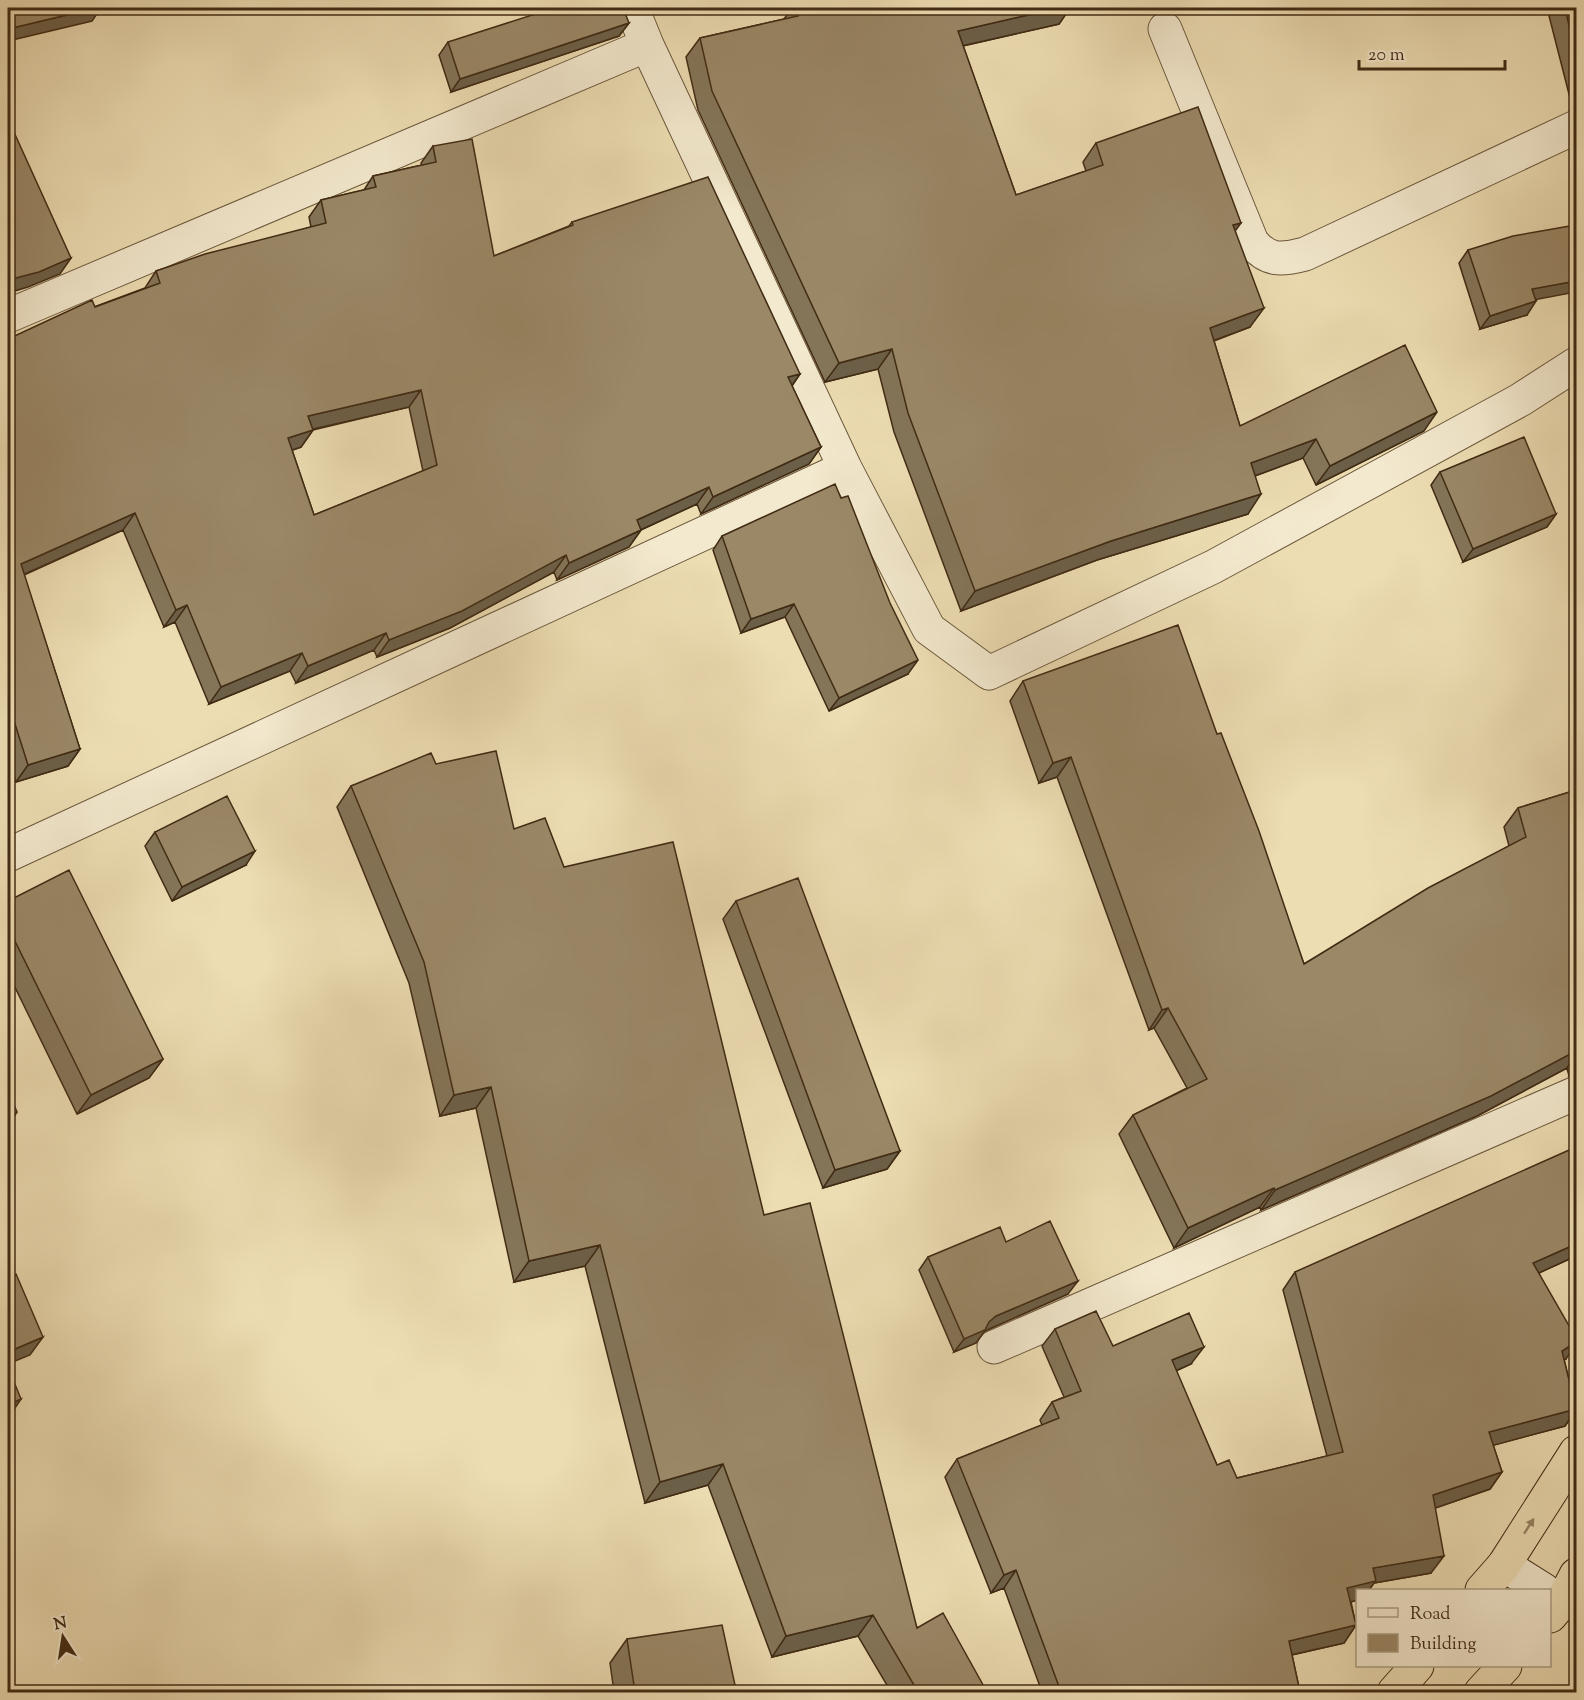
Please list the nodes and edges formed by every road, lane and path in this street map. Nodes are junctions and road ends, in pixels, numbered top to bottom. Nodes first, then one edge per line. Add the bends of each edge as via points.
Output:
1 (632, 8) edge
2 (1165, 29) dead end
3 (647, 45) junction
4 (1576, 126) edge
5 (8, 316) edge
6 (1576, 364) edge
7 (845, 468) junction
8 (8, 855) edge
9 (1576, 1093) edge
10 (994, 1347) dead end
11 (1576, 1452) edge
12 (1504, 1565) junction
13 (1483, 1589) edge
14 (1549, 1589) edge
15 (1416, 1667) edge
16 (1503, 1667) edge
17 (1394, 1692) edge
18 (1480, 1692) edge

1 - 3 street
2 - 4 street via 1252,242 1261,254 1276,258 1305,254
3 - 5 street
3 - 7 street
6 - 7 street via 1520,400 1213,567 989,673 929,629
7 - 8 street
9 - 10 street
12 -> 11 highway
12 - 13 highway
12 - 14 street
15 - 17 highway
16 - 18 highway

